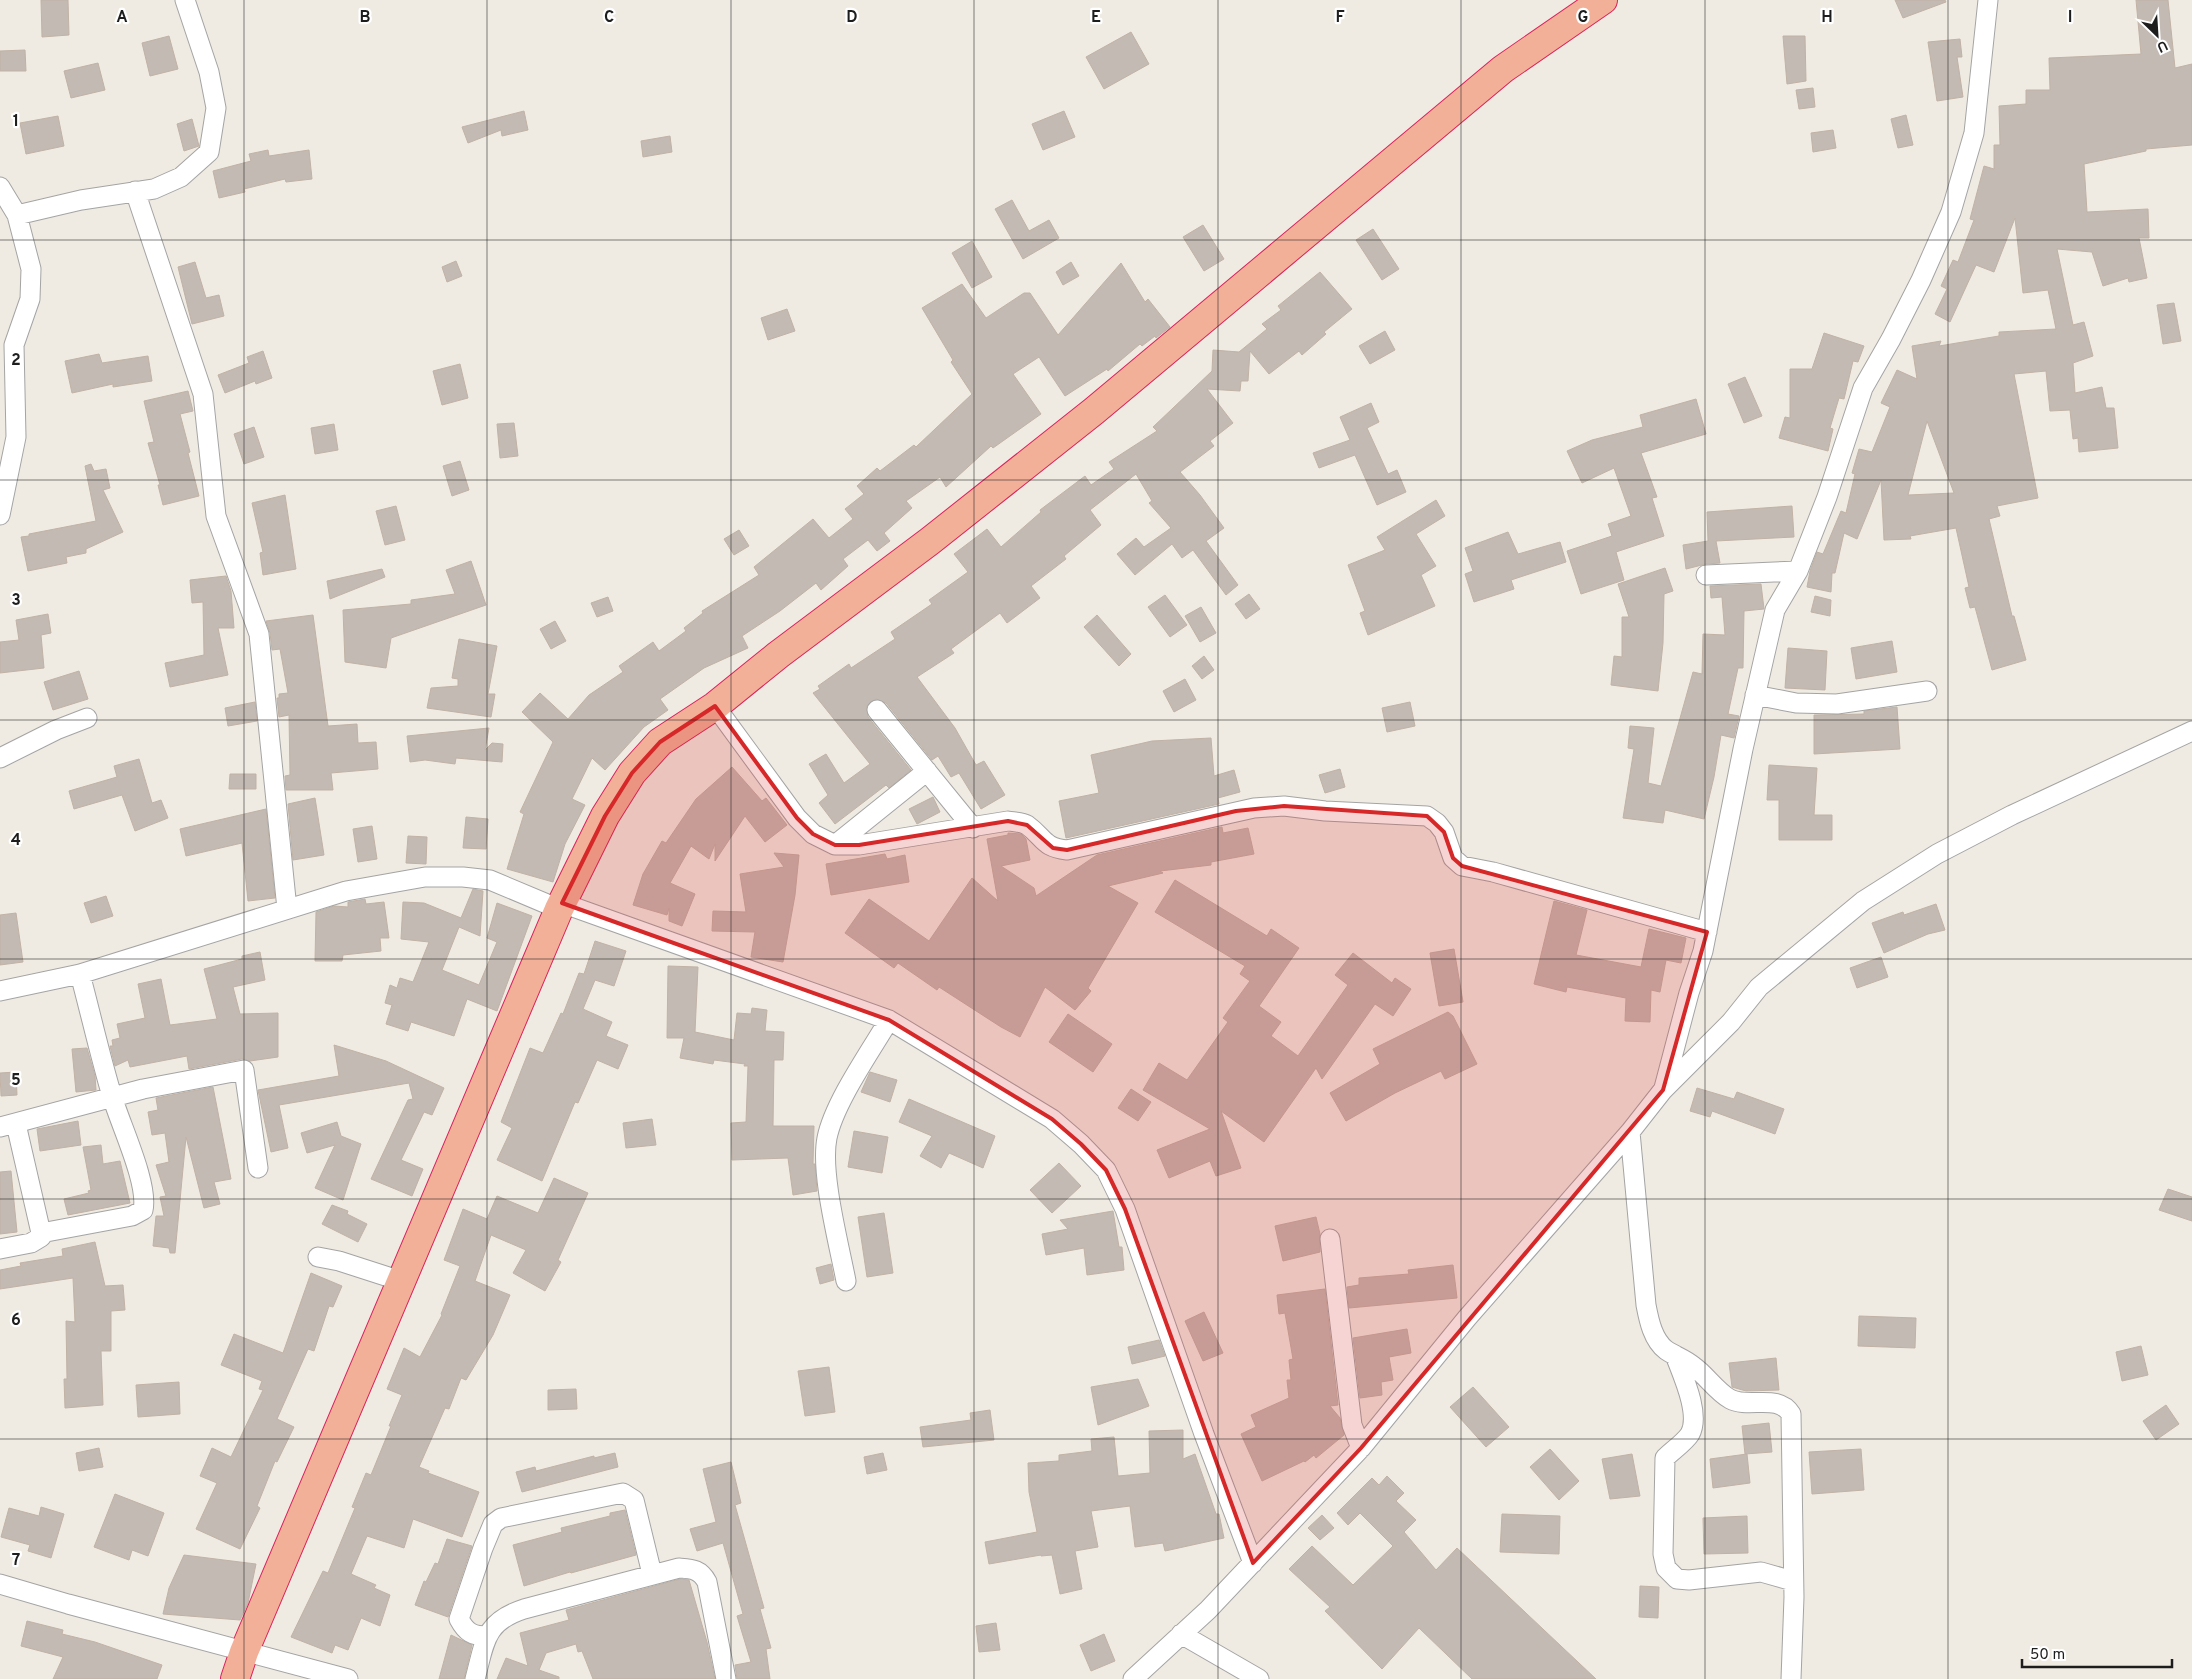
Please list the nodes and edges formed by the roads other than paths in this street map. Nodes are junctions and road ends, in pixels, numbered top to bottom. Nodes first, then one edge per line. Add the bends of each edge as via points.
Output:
1 (184, 0) edge
2 (1603, 0) edge
3 (1988, 0) edge
4 (0, 188) edge
5 (135, 191) junction
6 (17, 215) junction
7 (0, 515) edge
8 (1798, 571) junction
9 (1706, 575) dead end
10 (1927, 691) dead end
11 (1755, 695) junction
12 (715, 706) junction
13 (877, 710) dead end
14 (87, 718) dead end
15 (2192, 731) edge
16 (0, 758) edge
17 (926, 771) junction
18 (973, 828) junction
19 (835, 845) junction
20 (560, 906) junction
21 (287, 910) junction
22 (1707, 932) junction
23 (80, 974) junction
24 (0, 991) edge
25 (889, 1020) junction
26 (1663, 1090) junction
27 (113, 1098) junction
28 (8, 1126) edge
29 (1630, 1132) junction
30 (258, 1168) dead end
31 (42, 1232) junction
32 (1330, 1239) dead end
33 (0, 1249) edge
34 (318, 1258) dead end
35 (400, 1281) junction
36 (846, 1281) dead end
37 (1675, 1355) junction
38 (1361, 1448) junction
39 (1253, 1563) junction
40 (652, 1574) junction
41 (1793, 1581) junction
42 (0, 1584) edge
43 (1181, 1634) junction
44 (487, 1636) junction
45 (244, 1652) junction
46 (235, 1679) edge
47 (348, 1679) edge
48 (475, 1679) edge
49 (726, 1679) edge
50 (1133, 1679) edge
51 (1260, 1679) edge
52 (1791, 1679) edge

1 - 5 street via 209,72 216,108 209,152 181,177 154,189
2 - 12 highway via 1503,69 1094,411
3 - 8 street via 1974,133 1951,212 1921,280 1863,388 1827,497
4 - 6 street
5 - 6 street
5 - 21 street via 203,394 216,516 259,634
6 - 7 street via 30,270 30,299 14,345 16,437
8 - 9 street
8 - 11 street via 1776,610
10 - 11 street via 1837,704 1796,703
11 - 22 street
12 - 19 street via 797,818 813,834
12 - 20 highway via 660,742 632,773 605,816
13 - 17 street
14 - 16 street
15 - 26 street via 2012,815 1937,854 1863,901 1759,987 1730,1022
17 - 18 street
17 - 19 street
18 - 19 street via 859,845
18 - 22 street via 1019,822 1054,848 1067,850 1254,808 1284,806 1427,816 1444,832 1453,858 1462,866
20 - 21 street via 490,880 425,877 346,891
20 - 25 street
20 - 35 highway
21 - 23 street
22 - 26 street
23 - 24 street
23 - 27 street
25 - 36 street via 837,1110 827,1138 828,1180
25 - 39 street via 1052,1119 1106,1170 1125,1209
26 - 29 street
27 - 28 street
27 - 30 street via 143,1089 244,1070
27 - 31 street via 140,1178 145,1200 143,1210 132,1216
28 - 31 street
29 - 37 street via 1646,1306 1656,1338
29 - 38 street via 1467,1318
31 - 33 street via 37,1241
32 - 38 street via 1352,1425
34 - 35 street via 339,1261
35 - 45 highway
37 - 41 street via 1692,1365 1731,1399 1780,1405 1791,1414
37 - 41 street via 1687,1387 1693,1422 1690,1434 1665,1458 1663,1554 1666,1568 1677,1579 1761,1572
38 - 39 street
39 - 43 street
40 - 44 street via 513,1613 502,1618
40 - 44 street via 634,1500 623,1493 500,1518 493,1524 482,1548 459,1619 468,1632
40 - 49 street via 679,1568 693,1568 702,1573 707,1582
41 - 52 street
42 - 45 street
43 - 50 street
43 - 51 street
44 - 48 street
45 - 46 highway
45 - 47 street

